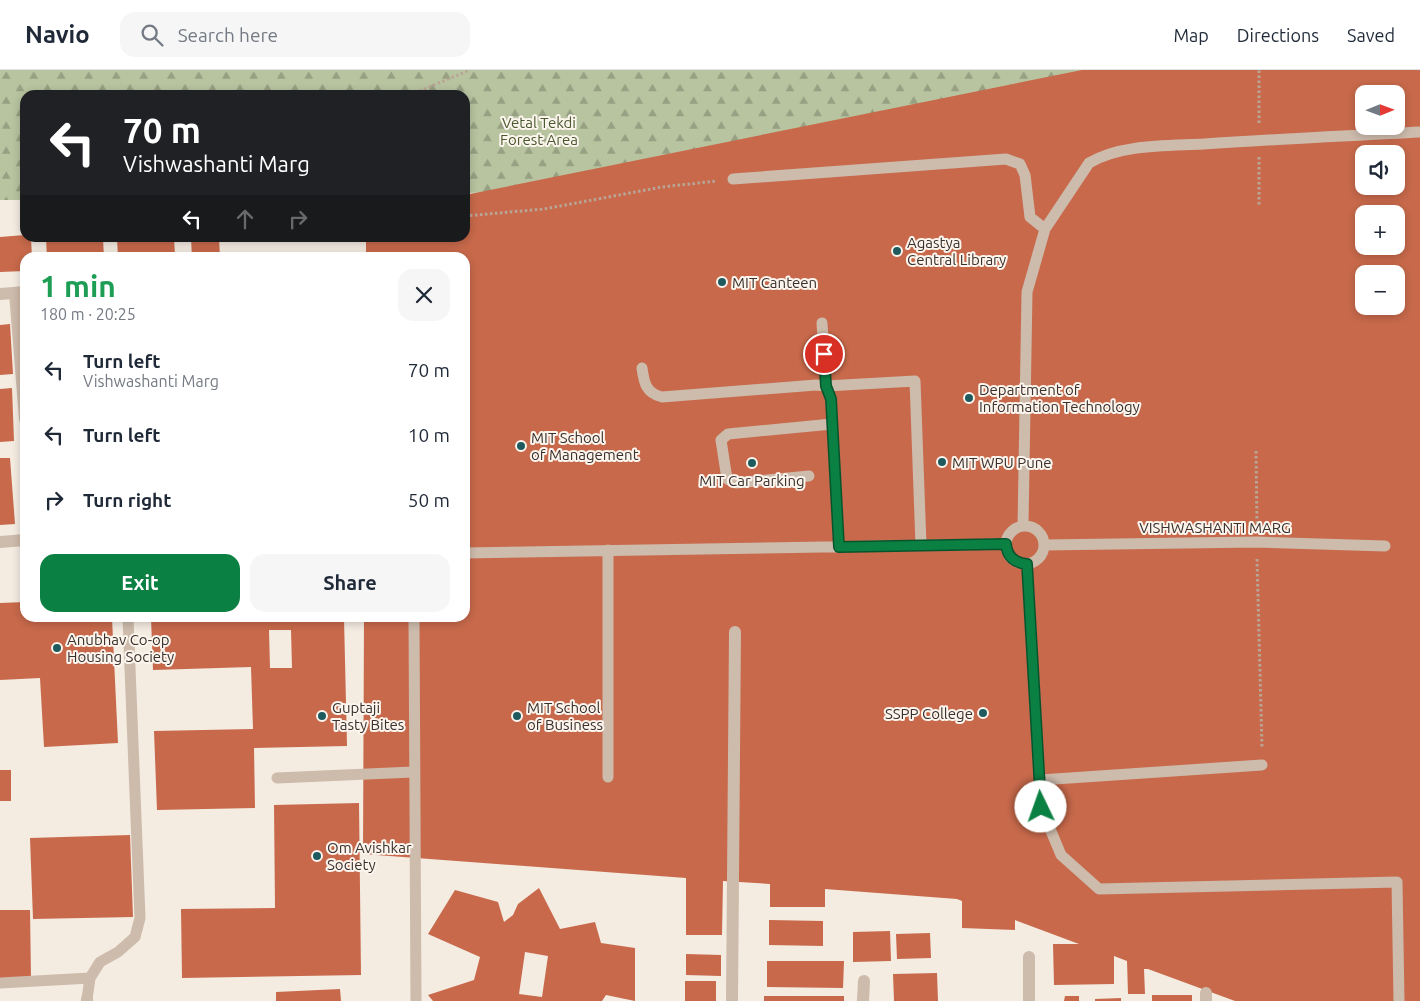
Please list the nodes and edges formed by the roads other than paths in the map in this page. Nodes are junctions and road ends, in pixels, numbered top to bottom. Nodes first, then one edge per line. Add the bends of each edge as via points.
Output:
1 (1420, 132) edge
2 (733, 180) road end
3 (1045, 229) junction
4 (20, 292) edge
5 (0, 294) edge
6 (20, 312) edge
7 (822, 322) dead end
8 (642, 368) dead end
9 (826, 386) junction
10 (832, 424) junction
11 (809, 476) dead end
12 (1023, 526) junction
13 (20, 540) edge
14 (0, 542) edge
15 (1006, 544) junction
16 (921, 545) junction
17 (1044, 545) junction
18 (1385, 546) dead end
19 (839, 547) junction
20 (608, 550) junction
21 (470, 553) edge
22 (1027, 564) junction
23 (128, 622) edge
24 (414, 622) edge
25 (735, 632) dead end
26 (1262, 765) road end
27 (413, 772) junction
28 (608, 777) dead end
29 (277, 778) dead end
30 (1040, 780) junction
31 (1029, 957) dead end
32 (90, 978) junction
33 (864, 981) dead end
34 (0, 983) edge
35 (87, 1000) edge
36 (416, 1001) edge
37 (732, 1001) edge
38 (863, 1001) edge
39 (1029, 1001) edge
40 (1399, 1001) edge

1 - 3 lane via 1176,146 1124,151 1100,157 1081,171
2 - 3 lane via 1006,159 1020,164 1025,175 1030,217
3 - 12 lane via 1027,292
4 - 5 street
4 - 6 street
7 - 9 lane
8 - 9 lane via 644,383 652,394 662,397
9 - 10 lane via 831,399
9 - 16 lane via 915,380
10 - 11 lane via 728,434 721,440 726,479 736,483
10 - 19 lane
12 - 15 lane via 1013,530
12 - 17 lane via 1038,530
13 - 14 street
15 - 16 lane
15 - 22 lane via 1012,559
16 - 19 lane
17 - 18 lane, VISHWASHANTI MARG via 1257,542
17 - 22 lane via 1037,560
19 - 20 lane
20 - 21 lane
20 - 28 lane
22 - 30 lane
23 - 32 lane via 140,918 135,937 100,962
24 - 27 lane
25 - 37 street
26 - 30 lane
27 - 29 lane
27 - 36 lane
30 - 40 lane via 1041,807 1061,855 1099,889 1397,882
31 - 39 street
32 - 34 lane
32 - 35 lane
33 - 38 street

